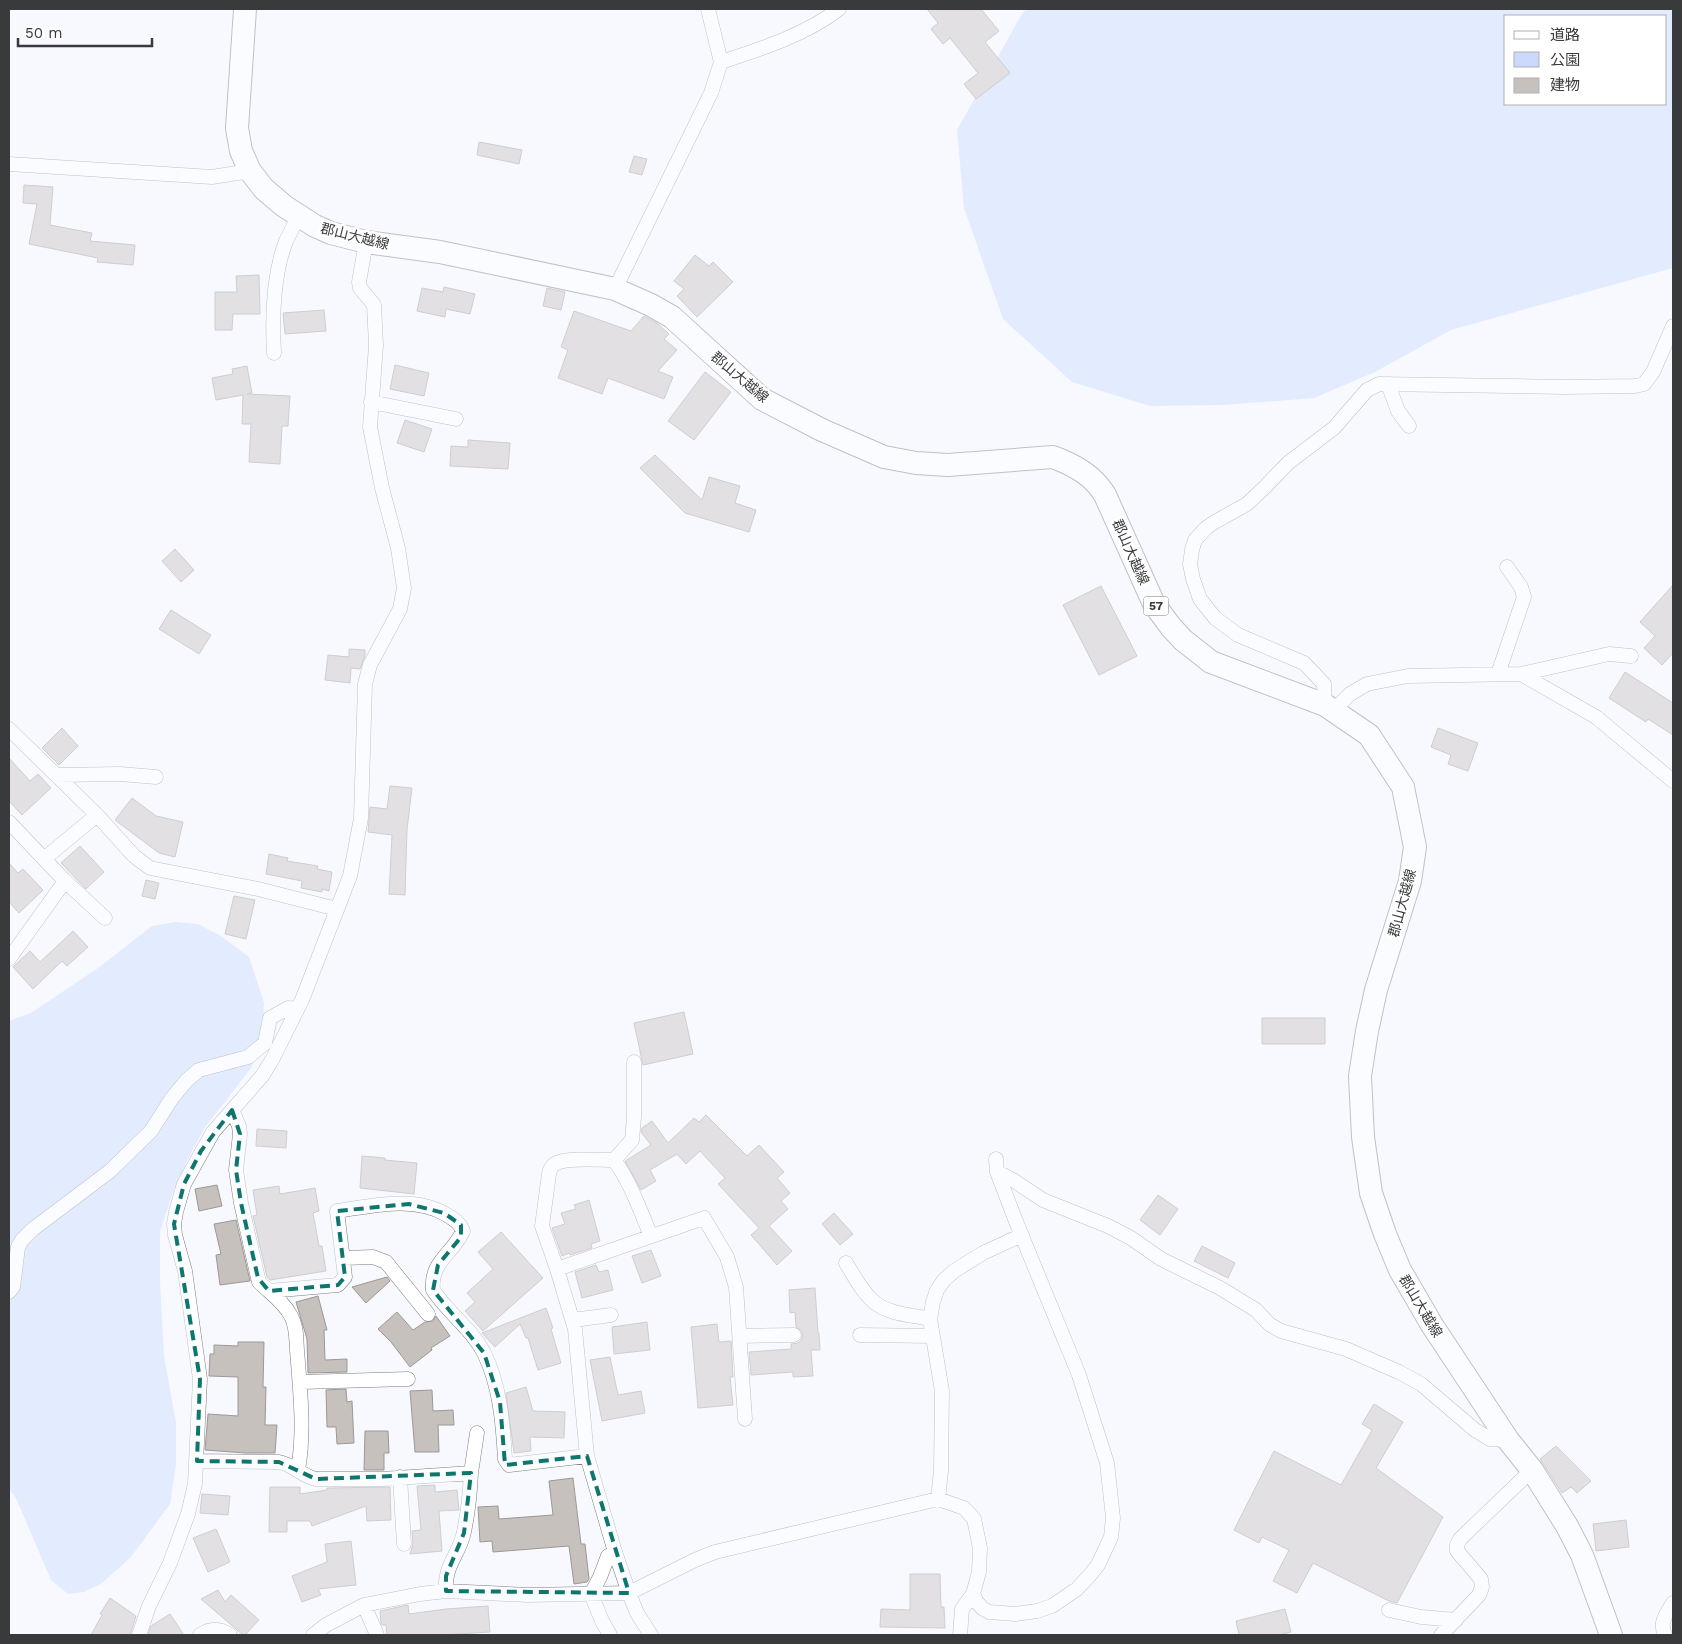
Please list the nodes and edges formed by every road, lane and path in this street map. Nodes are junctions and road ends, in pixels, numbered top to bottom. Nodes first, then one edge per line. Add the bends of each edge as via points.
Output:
1 (245, 9) edge
2 (708, 9) edge
3 (839, 9) edge
4 (721, 62) junction
5 (9, 164) edge
6 (250, 172) junction
7 (298, 217) junction
8 (366, 242) junction
9 (615, 289) junction
10 (1673, 326) edge
11 (274, 353) dead end
12 (1388, 384) junction
13 (371, 402) junction
14 (456, 419) dead end
15 (1409, 426) dead end
16 (1507, 567) dead end
17 (1631, 656) dead end
18 (1498, 674) junction
19 (1521, 674) junction
20 (1329, 708) junction
21 (9, 729) edge
22 (57, 775) junction
23 (156, 777) dead end
24 (1673, 781) edge
25 (97, 815) junction
26 (9, 822) edge
27 (45, 858) junction
28 (65, 881) junction
29 (337, 909) junction
30 (105, 918) dead end
31 (9, 959) edge
32 (298, 1009) junction
33 (634, 1062) dead end
34 (232, 1110) junction
35 (614, 1160) junction
36 (1022, 1235) junction
37 (651, 1236) junction
38 (343, 1258) junction
39 (846, 1263) dead end
40 (557, 1268) junction
41 (269, 1291) junction
42 (9, 1292) edge
43 (428, 1314) dead end
44 (611, 1315) dead end
45 (930, 1318) junction
46 (573, 1320) junction
47 (794, 1335) dead end
48 (860, 1335) dead end
49 (740, 1336) junction
50 (932, 1336) junction
51 (408, 1379) dead end
52 (301, 1382) junction
53 (745, 1419) dead end
54 (477, 1433) dead end
55 (1508, 1440) junction
56 (587, 1456) junction
57 (197, 1461) junction
58 (298, 1470) junction
59 (1532, 1470) junction
60 (471, 1473) junction
61 (400, 1477) junction
62 (938, 1499) junction
63 (404, 1544) dead end
64 (615, 1552) junction
65 (446, 1591) junction
66 (629, 1593) junction
67 (591, 1594) junction
68 (973, 1594) junction
69 (1673, 1603) edge
70 (364, 1605) junction
71 (1389, 1610) dead end
72 (1456, 1620) junction
73 (139, 1635) edge
74 (200, 1635) edge
75 (230, 1635) edge
76 (314, 1635) edge
77 (377, 1635) edge
78 (610, 1635) edge
79 (651, 1635) edge
80 (960, 1635) edge
81 (1441, 1635) edge
82 (1611, 1635) edge
83 (1666, 1635) edge

1 - 6 main road, 郡山大越線 / 57 via 237,128 241,151
2 - 4 street
3 - 4 street via 794,34
4 - 9 street via 711,93
5 - 6 street via 212,177
6 - 7 main road, 郡山大越線 / 57 via 271,196
7 - 8 main road, 郡山大越線 / 57 via 330,232
7 - 11 street via 286,243 275,288
8 - 9 main road, 郡山大越線 / 57 via 440,252
8 - 13 street via 358,282 374,305 376,345
9 - 20 main road, 郡山大越線 / 57 via 672,317 762,399 884,457 948,466 1053,457 1078,468 1105,494 1154,604 1183,640 1211,662
10 - 12 street via 1653,372 1644,384 1636,386
12 - 15 street via 1398,411
12 - 20 street via 1378,384 1366,390 1334,428 1288,463 1247,504 1205,529 1192,550 1190,564 1200,599 1215,618 1238,635 1304,663 1324,684
13 - 14 street
13 - 29 street via 370,427 404,588 400,609 370,665 365,684 361,818 350,876
16 - 18 street via 1524,597
17 - 19 street via 1608,654
18 - 19 street
18 - 20 street via 1408,676 1367,684
19 - 24 street via 1596,717
20 - 55 main road, 郡山大越線 / 57 via 1369,735 1404,787 1415,847 1410,881 1376,990 1360,1076 1362,1137 1371,1193 1400,1270 1437,1334
21 - 22 street
22 - 23 street
22 - 25 street
25 - 27 street
25 - 29 street via 134,856 150,868 258,889
26 - 27 street
27 - 28 street
28 - 30 street
28 - 31 street
29 - 32 street
32 - 34 street via 262,1076
32 - 42 street via 288,1008 270,1018 265,1043 248,1057 199,1070 172,1098 151,1131 110,1171 33,1229 18,1247 13,1287
33 - 35 street via 632,1140
34 - 41 street via 240,1134 236,1170 242,1203 258,1278
34 - 57 street via 213,1132 188,1176 174,1224 185,1271 200,1379
35 - 37 street via 634,1195
35 - 40 street via 584,1159 556,1163 551,1168 542,1226
36 - 45 street via 983,1253 944,1280 937,1290
36 - 55 street via 996,1166 1043,1200 1108,1226 1161,1259 1220,1288 1256,1310 1281,1331 1346,1349 1399,1372 1421,1384 1475,1430 1490,1438
36 - 68 street via 1080,1375 1107,1462 1112,1527 1106,1551 1098,1565 1077,1589 1052,1606 1015,1614 996,1613 982,1608
37 - 40 street
37 - 49 street via 704,1218 726,1257 736,1288
38 - 41 street via 345,1277 338,1284
38 - 43 street via 373,1257 386,1262
38 - 56 street via 337,1211 409,1204 444,1213 461,1225 461,1237 438,1264 433,1290 484,1353 500,1402 505,1459 509,1465
39 - 45 street via 861,1287 883,1308
40 - 46 street
41 - 52 street via 292,1317
44 - 46 street
45 - 50 street
46 - 56 street
47 - 49 street
48 - 50 street
49 - 53 street
50 - 62 street via 942,1391
51 - 52 street
52 - 58 street
54 - 60 street
55 - 59 main road, 郡山大越線 / 57
56 - 64 street
57 - 58 street via 279,1462
57 - 73 street via 196,1484 188,1514
58 - 61 street via 316,1479
59 - 72 street via 1456,1545 1456,1550 1481,1579 1482,1588
59 - 82 main road, 郡山大越線 / 57 via 1582,1555
60 - 61 street
60 - 65 street via 464,1533 446,1576
61 - 63 street
62 - 66 street via 715,1552
62 - 68 street via 964,1508 974,1519 980,1548 979,1572
64 - 66 street
64 - 67 street via 608,1556
65 - 67 street
65 - 70 street
66 - 67 street
66 - 79 street
67 - 78 street
68 - 80 street via 962,1609
69 - 83 street via 1663,1621
70 - 76 street via 326,1624
70 - 77 street
71 - 72 street
72 - 81 street
74 - 75 street via 216,1629

